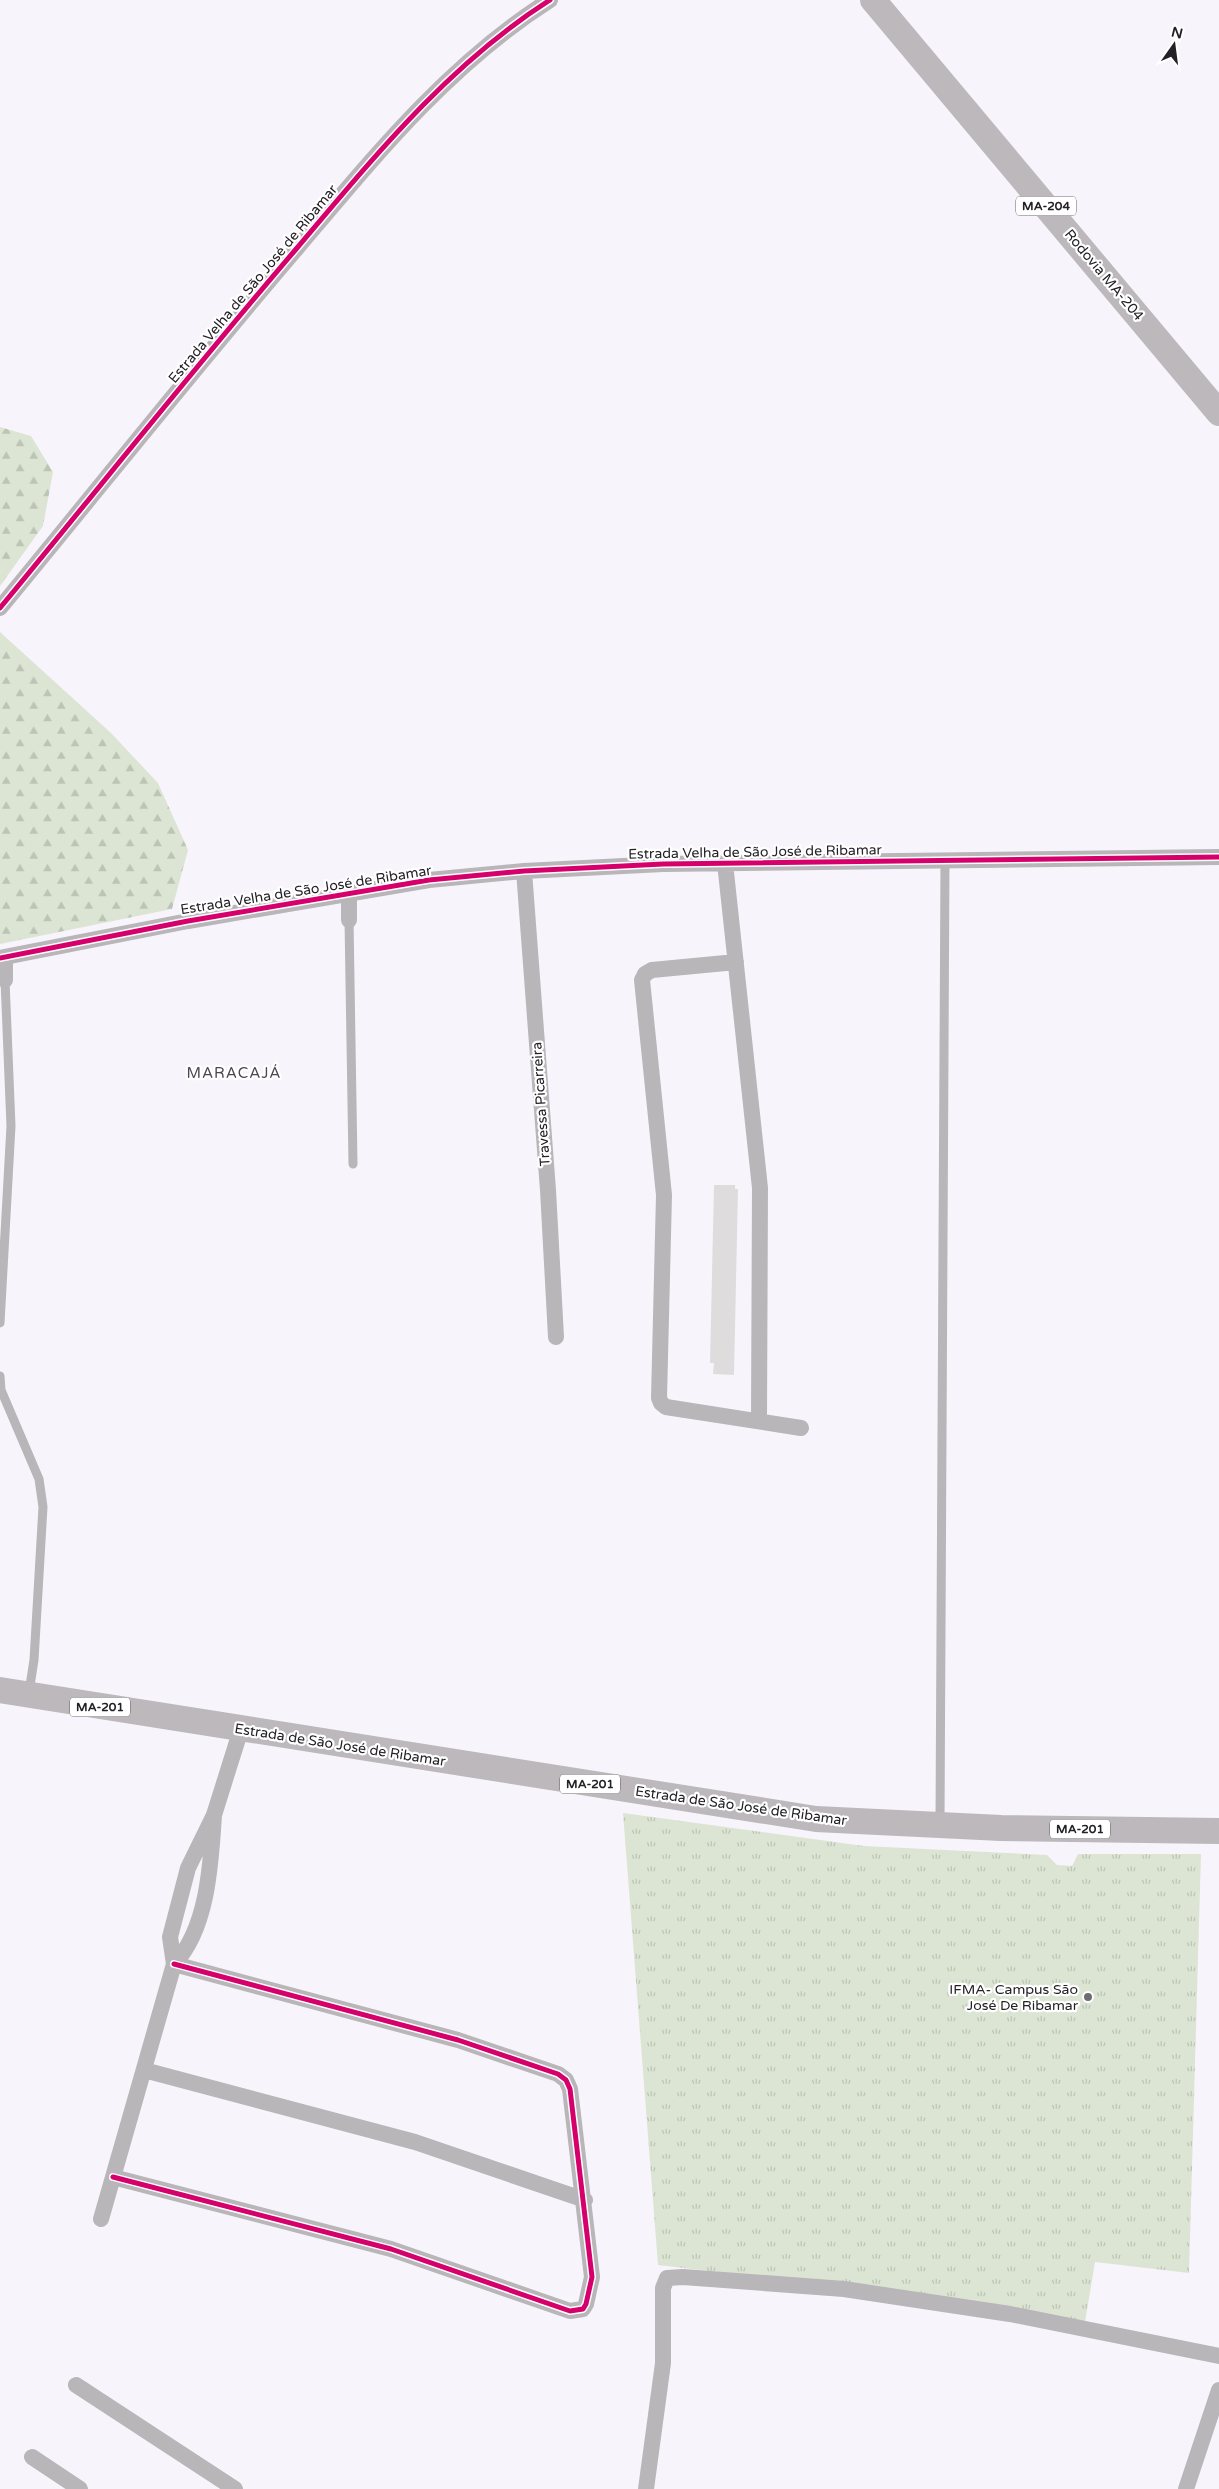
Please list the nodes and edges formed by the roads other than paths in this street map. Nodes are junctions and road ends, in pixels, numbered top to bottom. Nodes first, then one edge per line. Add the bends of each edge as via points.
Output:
1 (550, 0) edge
2 (873, 0) edge
3 (1219, 413) edge
4 (0, 608) edge
5 (1219, 857) edge
6 (945, 860) junction
7 (726, 863) junction
8 (524, 871) junction
9 (349, 894) junction
10 (349, 920) joint
11 (2, 958) edge
12 (736, 962) junction
13 (6, 980) joint
14 (352, 1164) dead end
15 (0, 1323) edge
16 (556, 1337) dead end
17 (0, 1376) edge
18 (759, 1421) junction
19 (801, 1428) dead end
20 (0, 1690) edge
21 (28, 1695) junction
22 (241, 1730) junction
23 (214, 1814) junction
24 (940, 1826) junction
25 (1219, 1831) edge
26 (174, 1964) junction
27 (144, 2070) junction
28 (113, 2178) junction
29 (585, 2200) junction
30 (101, 2219) dead end
31 (1219, 2356) edge
32 (76, 2386) dead end
33 (1219, 2390) edge
34 (32, 2457) dead end
35 (80, 2489) edge
36 (235, 2489) edge
37 (646, 2489) edge
38 (1186, 2489) edge

1 - 4 street, Estrada Velha de São José de Ribamar via 484,46 387,142 260,290
2 - 3 main road, Rodovia MA-204 / MA-204
5 - 6 street, Estrada Velha de São José de Ribamar
6 - 7 street, Estrada Velha de São José de Ribamar
6 - 24 lane
7 - 8 street, Estrada Velha de São José de Ribamar
7 - 12 street
8 - 9 street, Estrada Velha de São José de Ribamar via 429,880
8 - 16 street, Travessa Picarreira
9 - 10 street
9 - 11 street, Estrada Velha de São José de Ribamar via 188,921
10 - 14 lane
11 - 13 street
12 - 18 street via 760,1188
12 - 18 street via 652,970 642,980 664,1195 659,1398 666,1407
13 - 15 lane via 11,1126
17 - 21 lane via 1,1390 39,1479 43,1507 34,1660
18 - 19 street
20 - 21 main road, Estrada de São José de Ribamar / MA-201
21 - 22 main road, Estrada de São José de Ribamar / MA-201
22 - 23 street
22 - 24 main road, Estrada de São José de Ribamar / MA-201 via 794,1816
23 - 26 street via 188,1868 170,1937
23 - 26 street via 210,1874 190,1946
24 - 25 main road, Estrada de São José de Ribamar / MA-201
26 - 27 street
26 - 29 street via 458,2040 558,2074 570,2089
27 - 28 street
27 - 29 street via 415,2142
28 - 29 street via 391,2249 570,2311 583,2309 592,2277
28 - 30 street
31 - 37 street via 1010,2314 863,2292 667,2278 662,2288 663,2364
32 - 36 street
33 - 38 street
34 - 35 street

